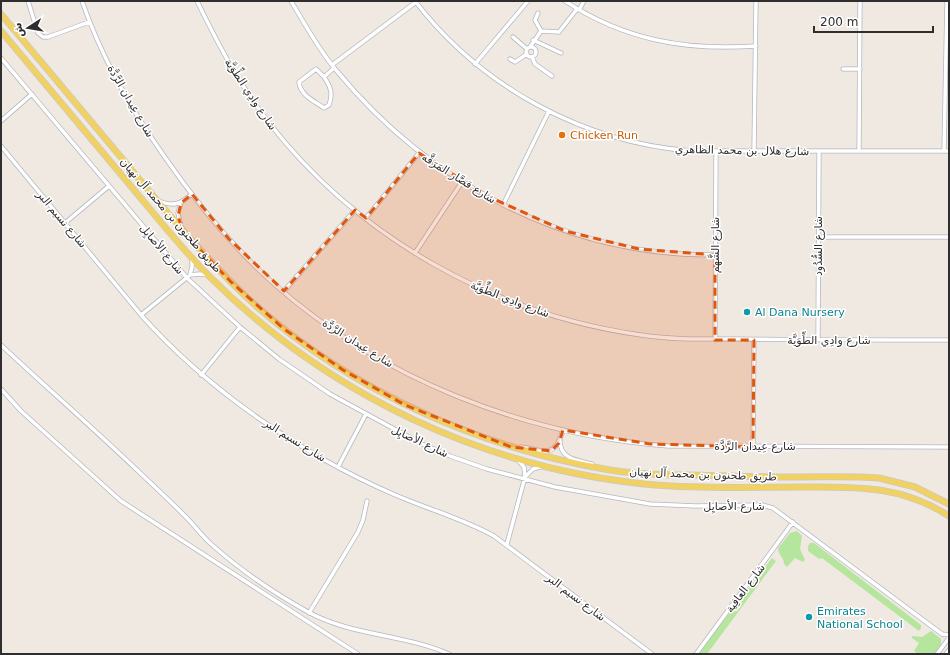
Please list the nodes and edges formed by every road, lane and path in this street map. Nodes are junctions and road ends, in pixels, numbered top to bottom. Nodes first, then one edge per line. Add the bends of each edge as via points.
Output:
1 (28, 1) edge
2 (82, 1) edge
3 (197, 1) edge
4 (291, 1) edge
5 (528, 1) edge
6 (565, 1) edge
7 (584, 1) edge
8 (756, 1) edge
9 (860, 1) edge
10 (947, 1) edge
11 (415, 2) edge
12 (578, 9) junction
13 (538, 13) dead end
14 (1, 14) edge
15 (89, 22) junction
16 (1, 31) edge
17 (541, 31) junction
18 (513, 37) dead end
19 (533, 40) junction
20 (756, 46) junction
21 (528, 48) junction
22 (561, 53) dead end
23 (527, 54) junction
24 (532, 57) junction
25 (1, 58) edge
26 (510, 59) dead end
27 (475, 64) junction
28 (333, 67) junction
29 (860, 69) junction
30 (843, 70) dead end
31 (552, 76) dead end
32 (324, 77) junction
33 (32, 94) junction
34 (549, 111) junction
35 (1, 121) edge
36 (1, 146) edge
37 (716, 151) junction
38 (754, 151) junction
39 (859, 151) junction
40 (947, 151) edge
41 (819, 152) junction
42 (419, 153) junction
43 (462, 182) junction
44 (109, 186) junction
45 (192, 194) junction
46 (156, 199) junction
47 (181, 203) junction
48 (503, 205) junction
49 (355, 210) junction
50 (366, 218) junction
51 (65, 223) junction
52 (183, 232) junction
53 (818, 237) junction
54 (949, 237) edge
55 (415, 253) junction
56 (715, 255) junction
57 (192, 258) junction
58 (208, 275) junction
59 (188, 276) junction
60 (284, 292) junction
61 (141, 315) junction
62 (240, 327) junction
63 (715, 340) junction
64 (754, 340) junction
65 (818, 340) junction
66 (949, 340) edge
67 (1, 345) edge
68 (201, 374) junction
69 (1, 389) edge
70 (366, 414) junction
71 (563, 430) junction
72 (560, 441) junction
73 (511, 447) junction
74 (753, 447) junction
75 (949, 447) edge
76 (518, 460) junction
77 (338, 467) junction
78 (540, 467) junction
79 (612, 470) junction
80 (525, 478) junction
81 (367, 501) dead end
82 (949, 504) edge
83 (949, 516) edge
84 (793, 522) junction
85 (507, 544) junction
86 (309, 613) junction
87 (942, 634) junction
88 (949, 635) edge
89 (949, 638) edge
90 (945, 643) junction
91 (949, 650) edge
92 (358, 654) edge
93 (449, 654) edge
94 (652, 654) edge
95 (696, 654) edge
96 (937, 654) edge
97 (946, 654) edge

1 - 15 street via 38,33 43,37
2 - 15 street, شارع عِيدان الرَّدَّة
3 - 49 street, شارع وادِي الطِّوَيَّة via 228,61 266,119 302,161
4 - 28 street, شارع قصَّار المَرَقَّه
5 - 27 street
6 - 12 street
7 - 12 street
8 - 20 street
9 - 29 street
10 - 40 street
11 - 27 street, شارع هلال بن محمد الظاهري
11 - 28 street
12 - 17 street via 559,32
12 - 20 street via 615,28 666,43 713,48
13 - 17 street via 535,20
14 - 46 main road, طريق طحنون بن محمد آل نهيان
15 - 45 street, شارع عِيدان الرَّدَّة via 130,103
16 - 57 main road, طريق طحنون بن محمد آل نهيان
17 - 19 street
18 - 21 street
19 - 21 street
19 - 22 street
20 - 38 street
21 - 23 street
21 - 24 street via 533,47 536,52
23 - 24 street
23 - 26 street via 515,62
24 - 31 street via 535,64
25 - 33 street, شارع الأصايِل
27 - 34 street, شارع هلال بن محمد الظاهري via 524,98
28 - 32 street
28 - 42 street, شارع قصَّار المَرَقَّه via 382,121
29 - 30 street
29 - 39 street
32 - 32 street via 316,69 299,82 308,98 324,108 329,106 332,98 330,86
33 - 35 street
33 - 44 street, شارع الأصايِل
34 - 37 street, شارع هلال بن محمد الظاهري via 594,130 644,144 680,150
34 - 48 street
36 - 51 street, شارع نسيم البر
37 - 38 street, شارع هلال بن محمد الظاهري
37 - 56 street, شارع الشَّهم
38 - 41 street, شارع هلال بن محمد الظاهري
39 - 40 street, شارع هلال بن محمد الظاهري
39 - 41 street, شارع هلال بن محمد الظاهري
41 - 53 street, شارع السُّدُود
42 - 43 street, شارع قصَّار المَرَقَّه
42 - 50 street
43 - 48 street, شارع قصَّار المَرَقَّه
43 - 55 street
44 - 51 street
44 - 59 street, شارع الأصايِل
45 - 47 street
45 - 60 street, شارع عِيدان الرَّدَّة via 229,238
46 - 47 street via 171,205
46 - 52 main road, طريق طحنون بن محمد آل نهيان
47 - 52 street via 178,216
48 - 56 street, شارع قصَّار المَرَقَّه via 559,228 606,242 661,252
49 - 50 street, شارع وادِي الطِّوَيَّة
49 - 60 street
50 - 55 street, شارع وادِي الطِّوَيَّة
51 - 61 street, شارع نسيم البر
52 - 73 main road, طريق طحنون بن محمد آل نهيان via 255,305 284,329 343,370 405,405
53 - 54 street
53 - 65 street, شارع السُّدُود
55 - 63 street, شارع وادِي الطِّوَيَّة via 452,276 493,294 565,319 643,336
56 - 63 street, شارع الشَّهم
57 - 58 main road, طريق طحنون بن محمد آل نهيان
57 - 59 street
58 - 59 street
58 - 76 main road, طريق طحنون بن محمد آل نهيان via 268,329 338,379 422,425 471,445
59 - 61 street
59 - 62 street, شارع الأصايِل
60 - 71 street, شارع عِيدان الرَّدَّة via 348,338 408,373 479,405
61 - 68 street, شارع نسيم البر via 163,340
62 - 68 street
62 - 70 street, شارع الأصايِل via 311,382
63 - 64 street, شارع وادِي الطِّوَيَّة
64 - 65 street, شارع وادِي الطِّوَيَّة
64 - 74 street
65 - 66 street, شارع وادِي الطِّوَيَّة
67 - 86 street via 124,457 216,548 279,595
68 - 77 street, شارع نسيم البر via 250,413
69 - 92 street via 21,412 121,501
70 - 77 street
70 - 80 street, شارع الأصايِل via 450,456 487,469
71 - 72 street
71 - 74 street, شارع عِيدان الرَّدَّة via 650,444
72 - 73 street via 556,448 548,452
72 - 79 street via 560,449 566,456
73 - 79 main road, طريق طحنون بن محمد آل نهيان
74 - 75 street, شارع عِيدان الرَّدَّة
76 - 78 main road, طريق طحنون بن محمد آل نهيان
76 - 80 street via 524,467
77 - 85 street, شارع نسيم البر via 393,494 482,529
78 - 80 street via 530,471
78 - 83 main road, طريق طحنون بن محمد آل نهيان via 596,479 664,486 871,488 913,497
79 - 82 main road, طريق طحنون بن محمد آل نهيان via 659,475 879,478 915,487
80 - 84 street, شارع الأصايِل via 596,496 650,504 762,505 778,510
80 - 85 street
81 - 86 street via 364,520 358,532
84 - 87 street, شارع الأصايِل
84 - 95 street, شارع العافِية
85 - 94 street, شارع نسيم البر
86 - 93 street via 353,629 417,643
87 - 88 street
87 - 90 street
89 - 90 street
90 - 96 street
91 - 97 street

